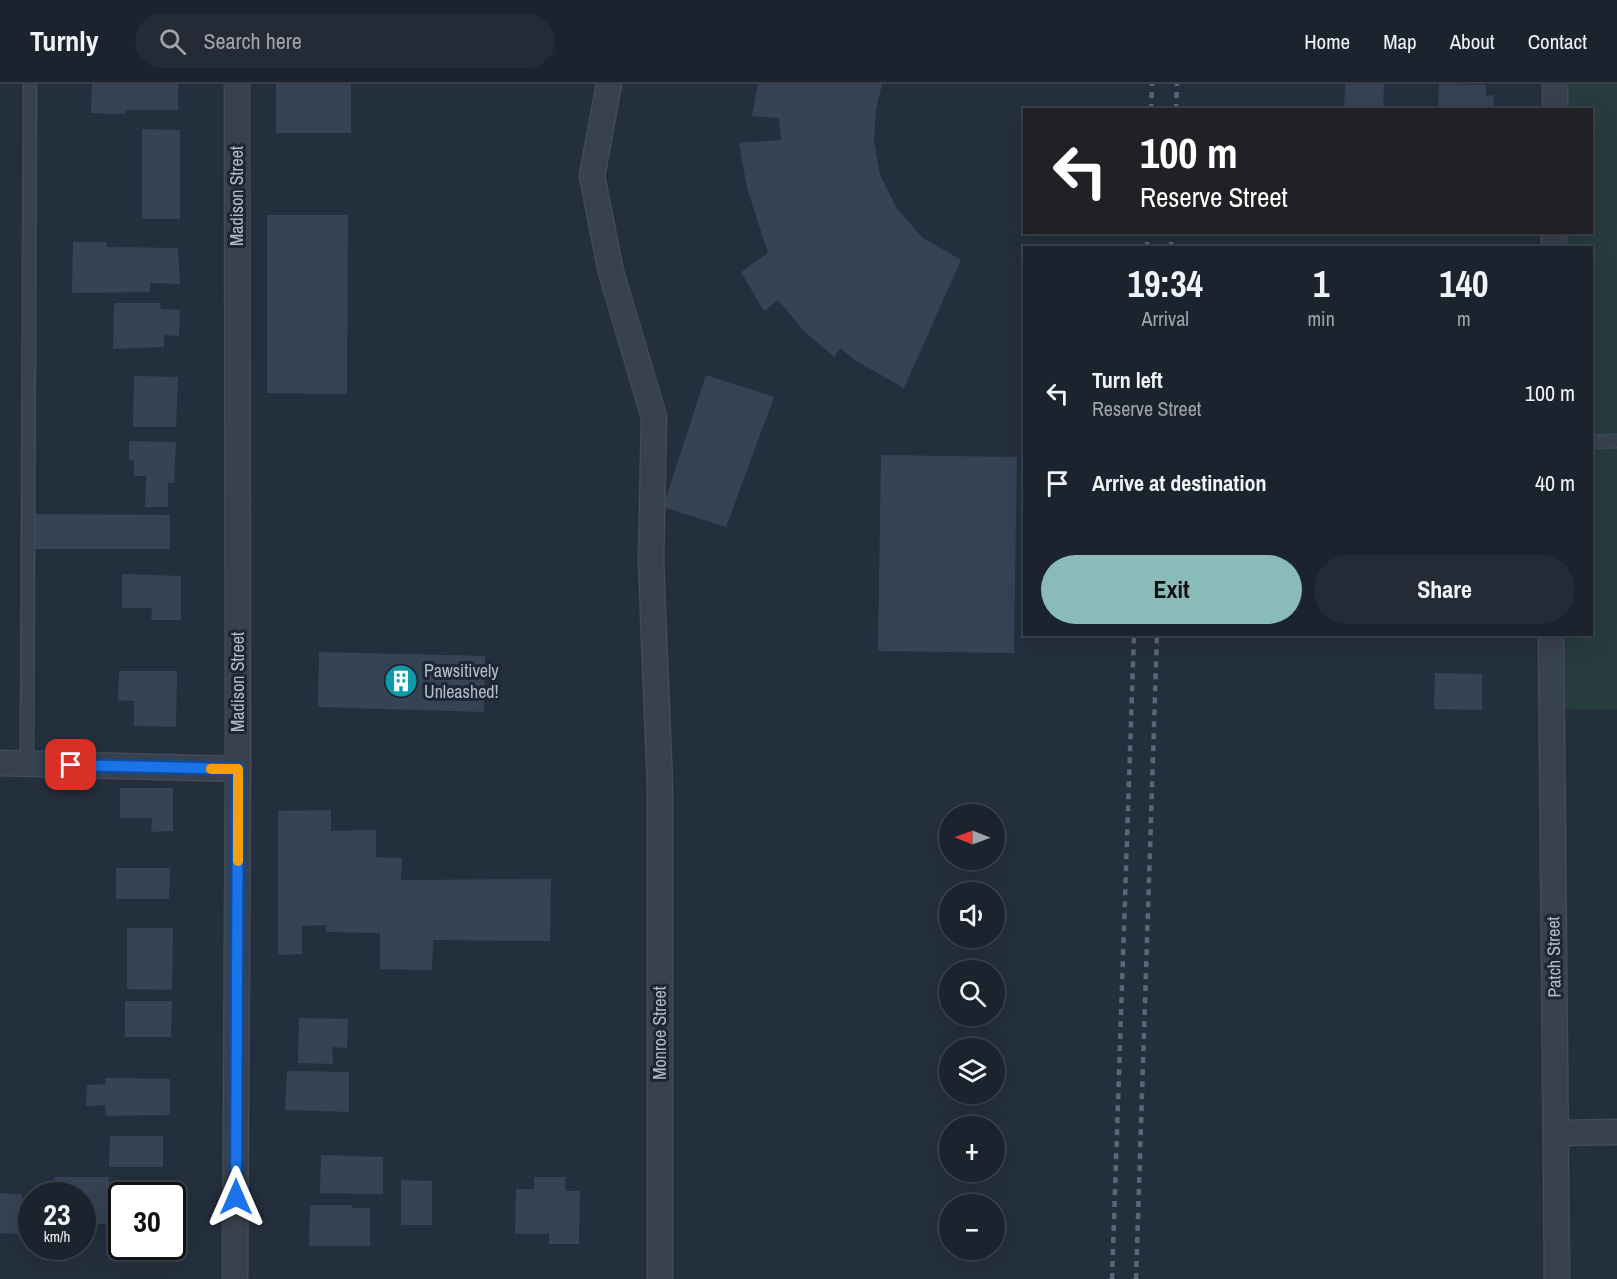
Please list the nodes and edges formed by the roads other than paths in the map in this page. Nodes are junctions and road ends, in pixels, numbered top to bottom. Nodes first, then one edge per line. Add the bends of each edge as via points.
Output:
1 (30, 84) edge
2 (237, 84) edge
3 (609, 84) edge
4 (1555, 84) edge
5 (1555, 108) edge
6 (1617, 441) edge
7 (1593, 442) edge
8 (1551, 636) edge
9 (0, 763) edge
10 (27, 764) junction
11 (238, 769) junction
12 (1617, 1132) edge
13 (1556, 1133) junction
14 (236, 1279) edge
15 (660, 1279) edge
16 (1557, 1279) edge

1 - 10 lane
2 - 11 street, Madison Street
3 - 15 street, Monroe Street via 592,176 611,272 654,417 651,562 660,788
4 - 5 street
6 - 7 lane
8 - 13 street, Patch Street
9 - 10 street
10 - 11 street
11 - 14 street, Madison Street
12 - 13 street
13 - 16 street, Patch Street

